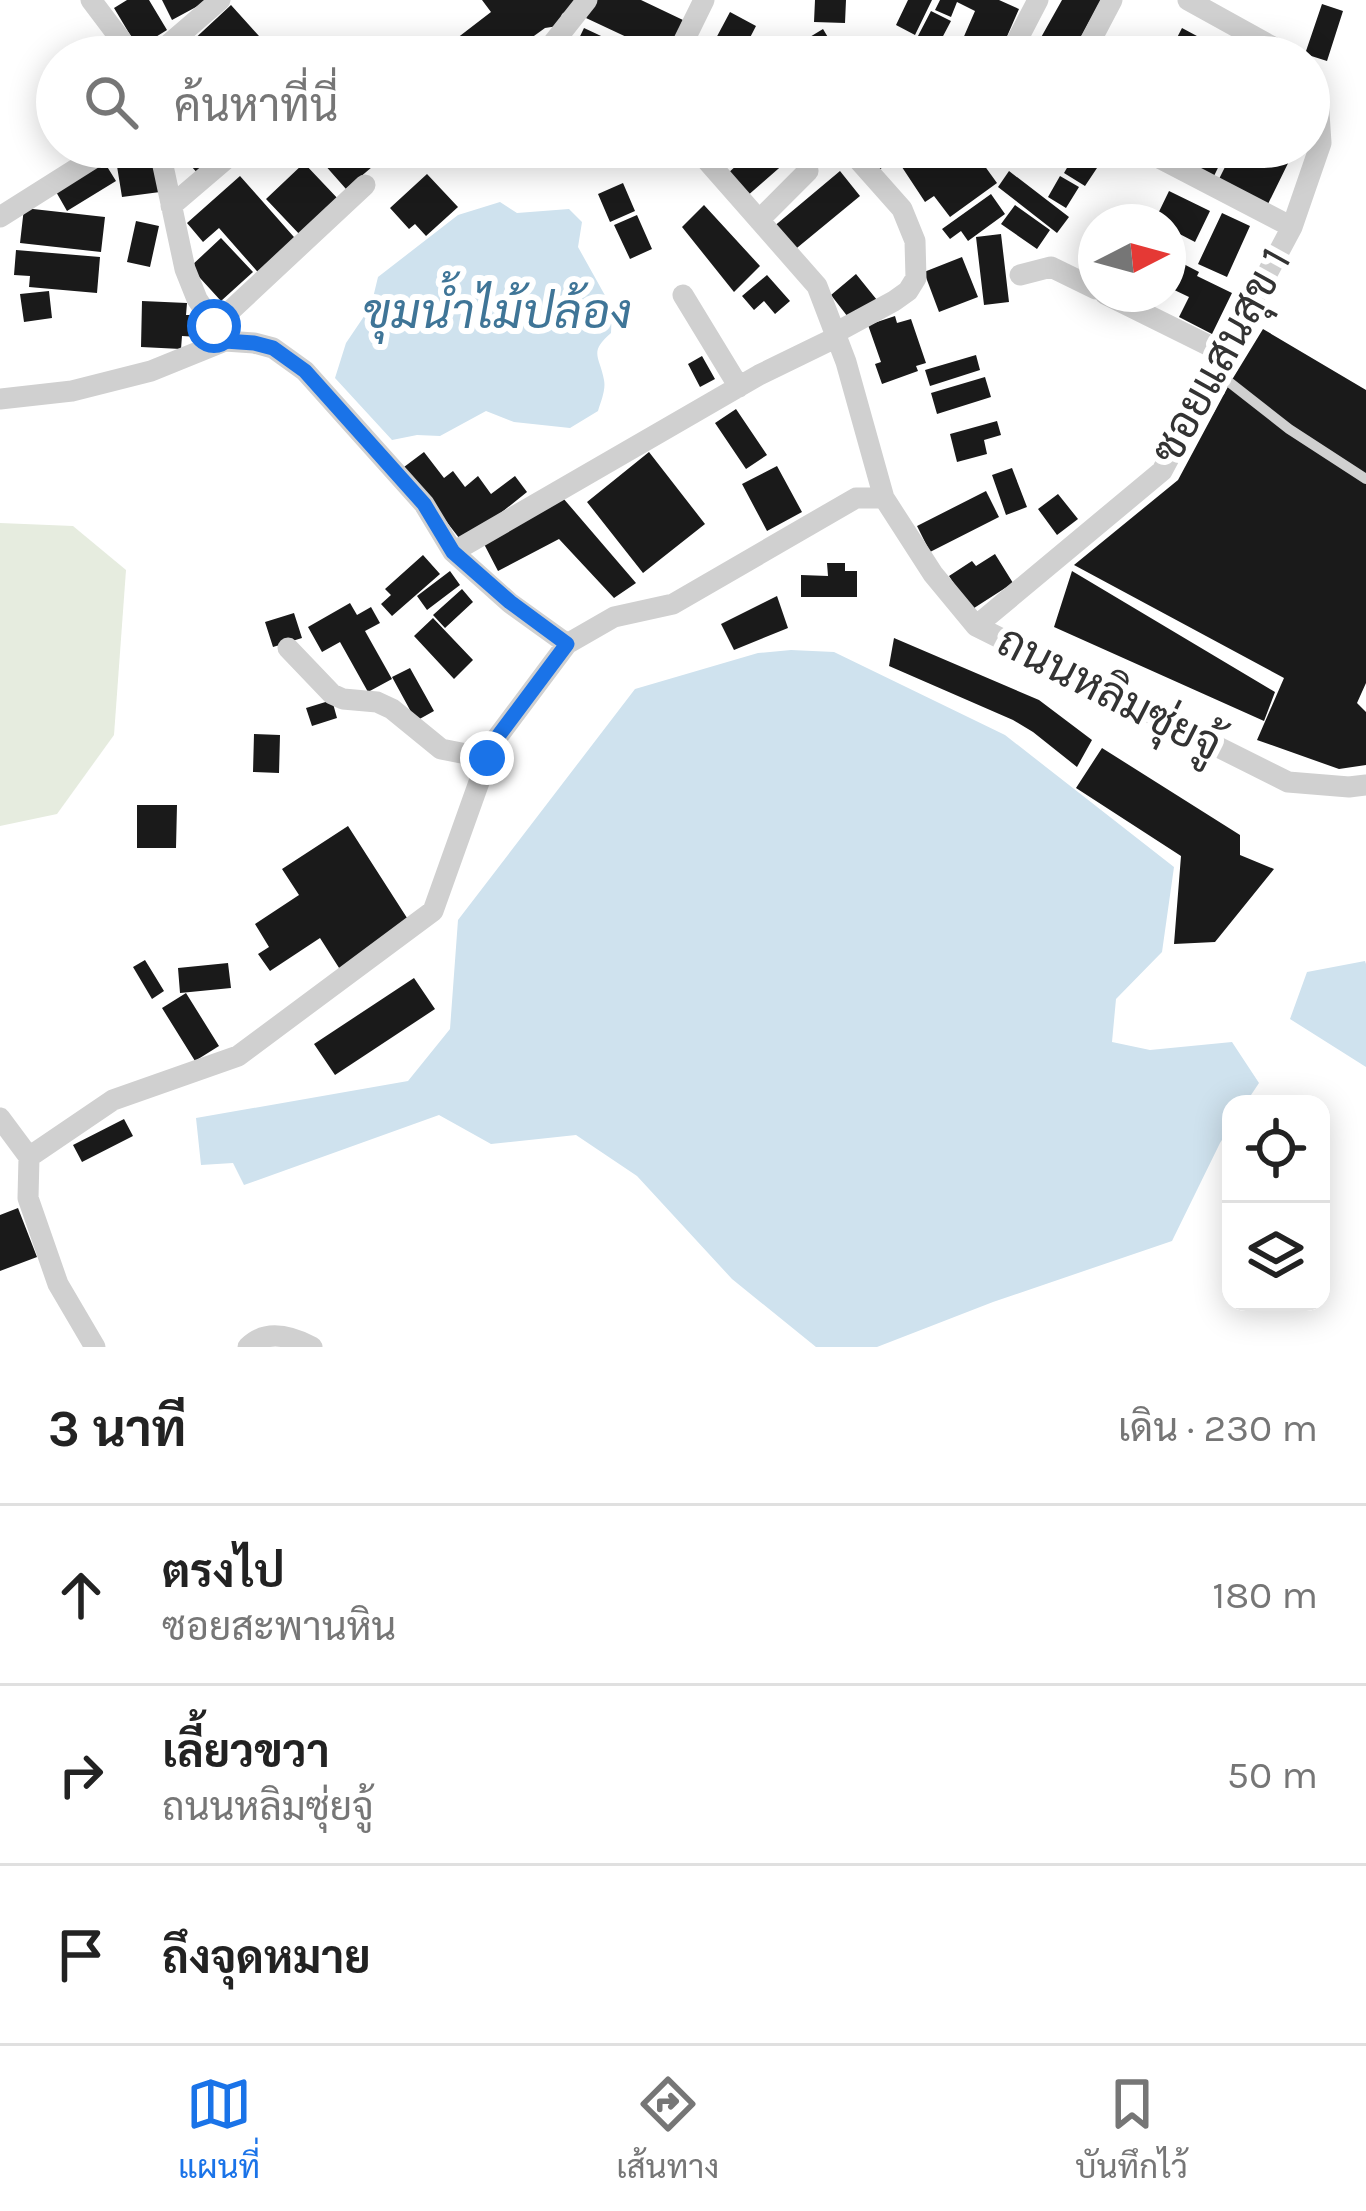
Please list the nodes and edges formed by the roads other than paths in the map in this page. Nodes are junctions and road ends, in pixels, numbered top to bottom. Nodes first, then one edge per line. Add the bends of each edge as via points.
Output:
1 (91, 0) edge
2 (220, 0) edge
3 (587, 0) edge
4 (1112, 0) edge
5 (1188, 0) edge
6 (700, 1) edge
7 (1035, 1) edge
8 (118, 36) edge
9 (178, 36) edge
10 (559, 36) edge
11 (685, 36) edge
12 (1019, 36) edge
13 (1093, 36) edge
14 (1253, 36) edge
15 (78, 168) edge
16 (163, 168) edge
17 (215, 168) edge
18 (713, 168) edge
19 (807, 168) edge
20 (866, 168) edge
21 (1178, 168) edge
22 (1312, 168) edge
23 (365, 185) dead end
24 (171, 206) junction
25 (0, 218) edge
26 (759, 220) junction
27 (1292, 227) junction
28 (1020, 275) dead end
29 (1078, 281) edge
30 (683, 295) dead end
31 (1135, 312) edge
32 (220, 333) junction
33 (836, 335) junction
34 (1220, 362) junction
35 (739, 387) junction
36 (0, 399) edge
37 (1366, 479) edge
38 (884, 498) junction
39 (453, 552) junction
40 (976, 626) junction
41 (567, 644) junction
42 (288, 648) dead end
43 (487, 758) junction
44 (1366, 785) edge
45 (0, 1118) edge
46 (28, 1157) junction
47 (95, 1347) edge
48 (248, 1347) edge
49 (312, 1347) edge

1 - 8 street
2 - 9 street
3 - 10 street
4 - 13 street
5 - 14 street
6 - 11 street
7 - 12 street
15 - 25 street
16 - 24 street
17 - 24 street
18 - 26 street, ถนนหลิมซุ่ยจู้
19 - 26 street
20 - 33 street via 902,209 915,241 916,278
21 - 27 street
22 - 27 street, ซอยแสนสุข 1
23 - 32 street
24 - 32 street via 185,269
26 - 33 street, ถนนหลิมซุ่ยจู้ via 817,286
27 - 34 street, ซอยแสนสุข 1
28 - 29 street via 1051,267
30 - 35 street
31 - 34 street
32 - 36 street via 152,371
32 - 39 street via 273,348 305,371 424,504
33 - 35 street
33 - 38 street, ถนนหลิมซุ่ยจู้
34 - 37 lane via 1288,429
34 - 40 street, ซอยแสนสุข 1 via 1162,471
35 - 39 street
38 - 40 street, ถนนหลิมซุ่ยจู้
38 - 41 street via 856,498 673,604 614,617
39 - 41 street
40 - 44 street, ถนนหลิมซุ่ยจู้ via 1288,782
41 - 43 street
42 - 43 street via 332,694 376,702 441,749
43 - 46 street via 433,911 238,1056 113,1100
45 - 46 street
46 - 47 street via 28,1198 58,1284
48 - 49 street via 268,1335

